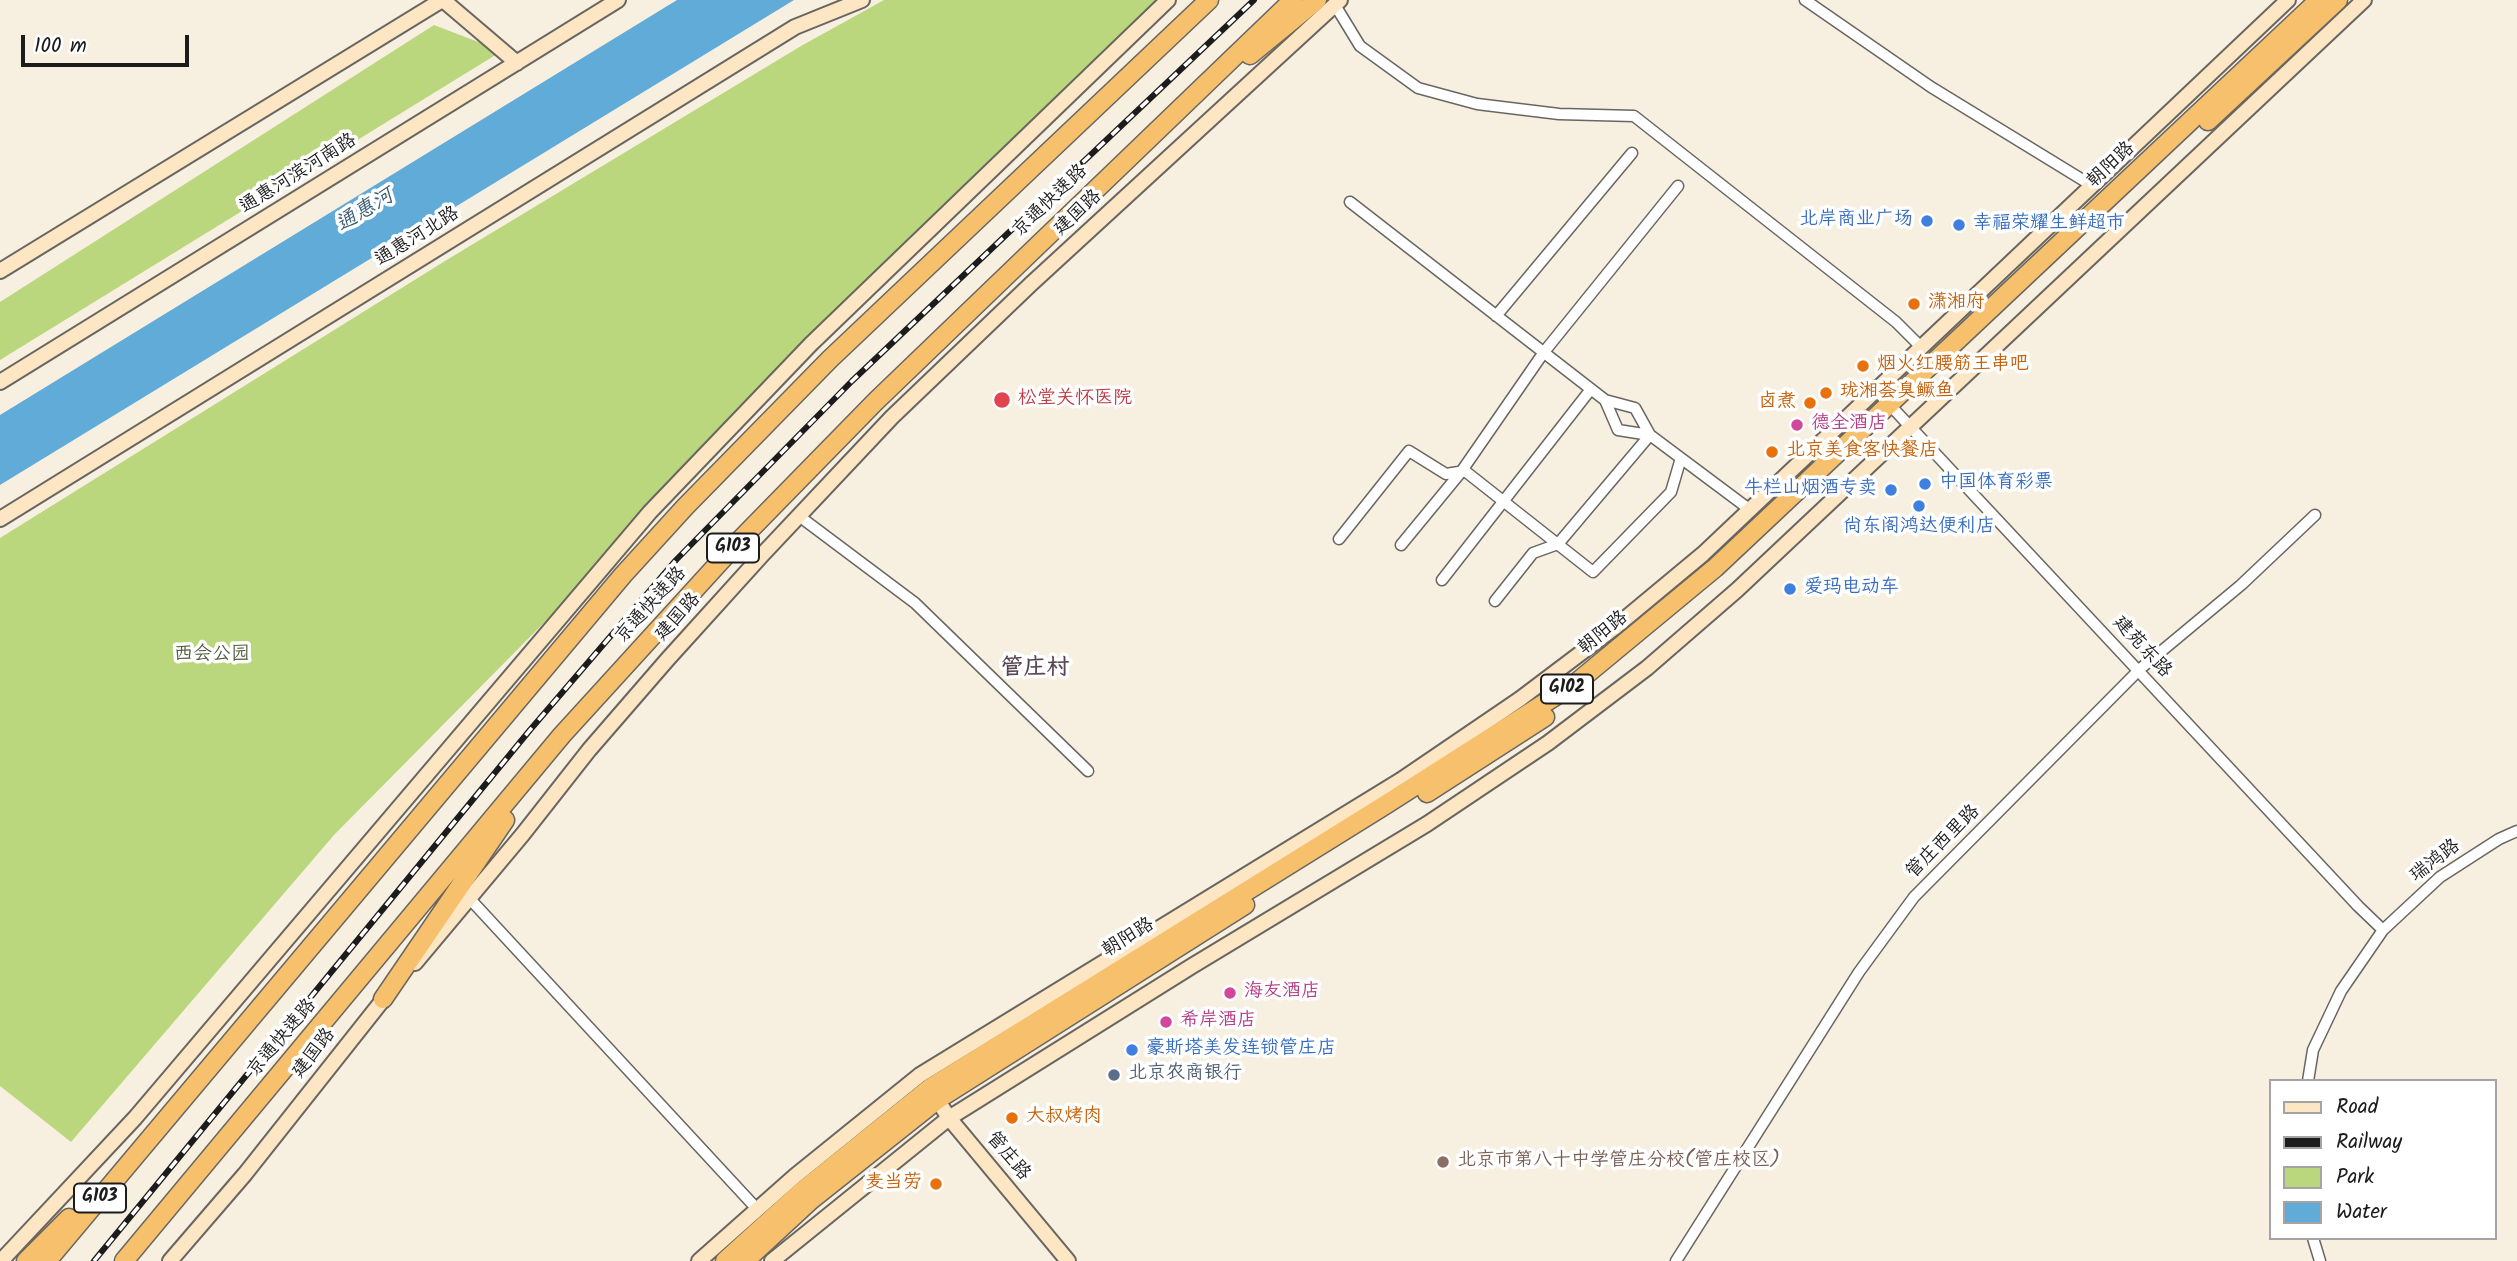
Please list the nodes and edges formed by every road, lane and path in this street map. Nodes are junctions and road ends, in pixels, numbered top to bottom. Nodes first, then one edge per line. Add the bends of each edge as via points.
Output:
1 (443, 0) edge
2 (618, 0) edge
3 (862, 0) edge
4 (1168, 0) edge
5 (1209, 0) edge
6 (1293, 0) edge
7 (1805, 0) edge
8 (2288, 0) edge
9 (2319, 0) edge
10 (2338, 0) edge
11 (2364, 0) edge
12 (1331, 2) edge
13 (517, 63) junction
14 (1164, 122) junction
15 (1632, 153) dead end
16 (2091, 185) junction
17 (1678, 186) dead end
18 (1350, 202) dead end
19 (0, 271) edge
20 (1496, 316) junction
21 (1920, 346) junction
22 (1544, 352) junction
23 (0, 382) edge
24 (1591, 389) junction
25 (1875, 389) junction
26 (1605, 400) junction
27 (1893, 408) junction
28 (1910, 426) junction
29 (1650, 435) junction
30 (1681, 458) junction
31 (1461, 472) junction
32 (1504, 501) junction
33 (1749, 509) junction
34 (2315, 515) dead end
35 (799, 516) junction
36 (0, 519) edge
37 (1339, 539) dead end
38 (1558, 544) junction
39 (1401, 545) dead end
40 (1442, 580) dead end
41 (1495, 601) dead end
42 (2138, 671) junction
43 (562, 735) junction
44 (1088, 771) dead end
45 (2517, 831) edge
46 (470, 899) junction
47 (2384, 930) junction
48 (383, 999) junction
49 (2308, 1079) edge
50 (929, 1088) junction
51 (949, 1118) junction
52 (153, 1134) junction
53 (224, 1143) junction
54 (757, 1209) junction
55 (2314, 1240) edge
56 (1, 1261) edge
57 (26, 1261) edge
58 (47, 1261) edge
59 (124, 1261) edge
60 (136, 1261) edge
61 (170, 1261) edge
62 (699, 1261) edge
63 (725, 1261) edge
64 (745, 1261) edge
65 (772, 1261) edge
66 (1068, 1261) edge
67 (1676, 1261) edge
68 (2320, 1261) edge

1 - 13 street
1 - 19 street
2 - 13 street, 通惠河滨河南路
3 - 36 street, 通惠河北路 via 795,27
4 - 56 street via 811,344 650,512 135,1118
5 - 52 highway, 京通快速路 / G103 via 830,359 685,507
6 - 14 highway, 京通快速路 / G103
7 - 16 street via 1931,87
8 - 16 street, 朝阳路
9 - 27 highway, 朝阳路 / G102
10 - 27 highway, 朝阳路 / G102
11 - 28 street
12 - 14 highway
12 - 21 street via 1360,46 1418,88 1477,104 1559,114 1634,116 1896,322
12 - 35 street, 建国路 via 892,417
13 - 23 street, 通惠河滨河南路
14 - 43 highway, 京通快速路 / G103 via 876,401 738,542
15 - 20 street
16 - 21 street, 朝阳路
17 - 22 street
18 - 20 street
20 - 22 street
21 - 25 street, 朝阳路
22 - 24 street
22 - 31 street
24 - 26 street
24 - 32 street
25 - 27 street, 建苑东路
25 - 33 street, 朝阳路
26 - 29 street via 1635,408
26 - 29 street via 1618,430
27 - 28 street, 建苑东路
27 - 50 highway, 朝阳路 / G102 via 1715,568 1576,683
28 - 42 street, 建苑东路
28 - 51 street via 1737,590 1647,668 1548,743 1427,824
29 - 30 street
29 - 38 street
30 - 33 street
30 - 38 street via 1671,492 1593,572
31 - 32 street
31 - 37 street via 1446,474 1409,451
31 - 39 street
32 - 38 street
32 - 40 street
33 - 50 street, 朝阳路 via 1614,628 1520,699
34 - 42 street, 管庄西里路 via 2241,585
35 - 44 street via 915,603
35 - 46 street, 建国路 via 589,750
38 - 41 street via 1532,553
42 - 47 street, 建苑东路
42 - 67 street, 管庄西里路 via 1914,897 1859,972
43 - 48 highway
43 - 53 highway, 京通快速路 / G103
45 - 47 street, 瑞鸿路 via 2440,877
46 - 48 street, 建国路
46 - 54 street
47 - 49 street, 瑞鸿路 via 2341,991 2313,1050
48 - 61 street, 建国路
50 - 51 street, 管庄路
50 - 54 street, 朝阳路
50 - 63 highway, 朝阳路 / G102 via 802,1191
50 - 64 highway, 朝阳路 / G102
51 - 65 street
51 - 66 street, 管庄路
52 - 57 highway
52 - 58 highway, 京通快速路 / G103
53 - 59 highway, 京通快速路 / G103
53 - 60 highway
54 - 62 street, 朝阳路
55 - 68 street

